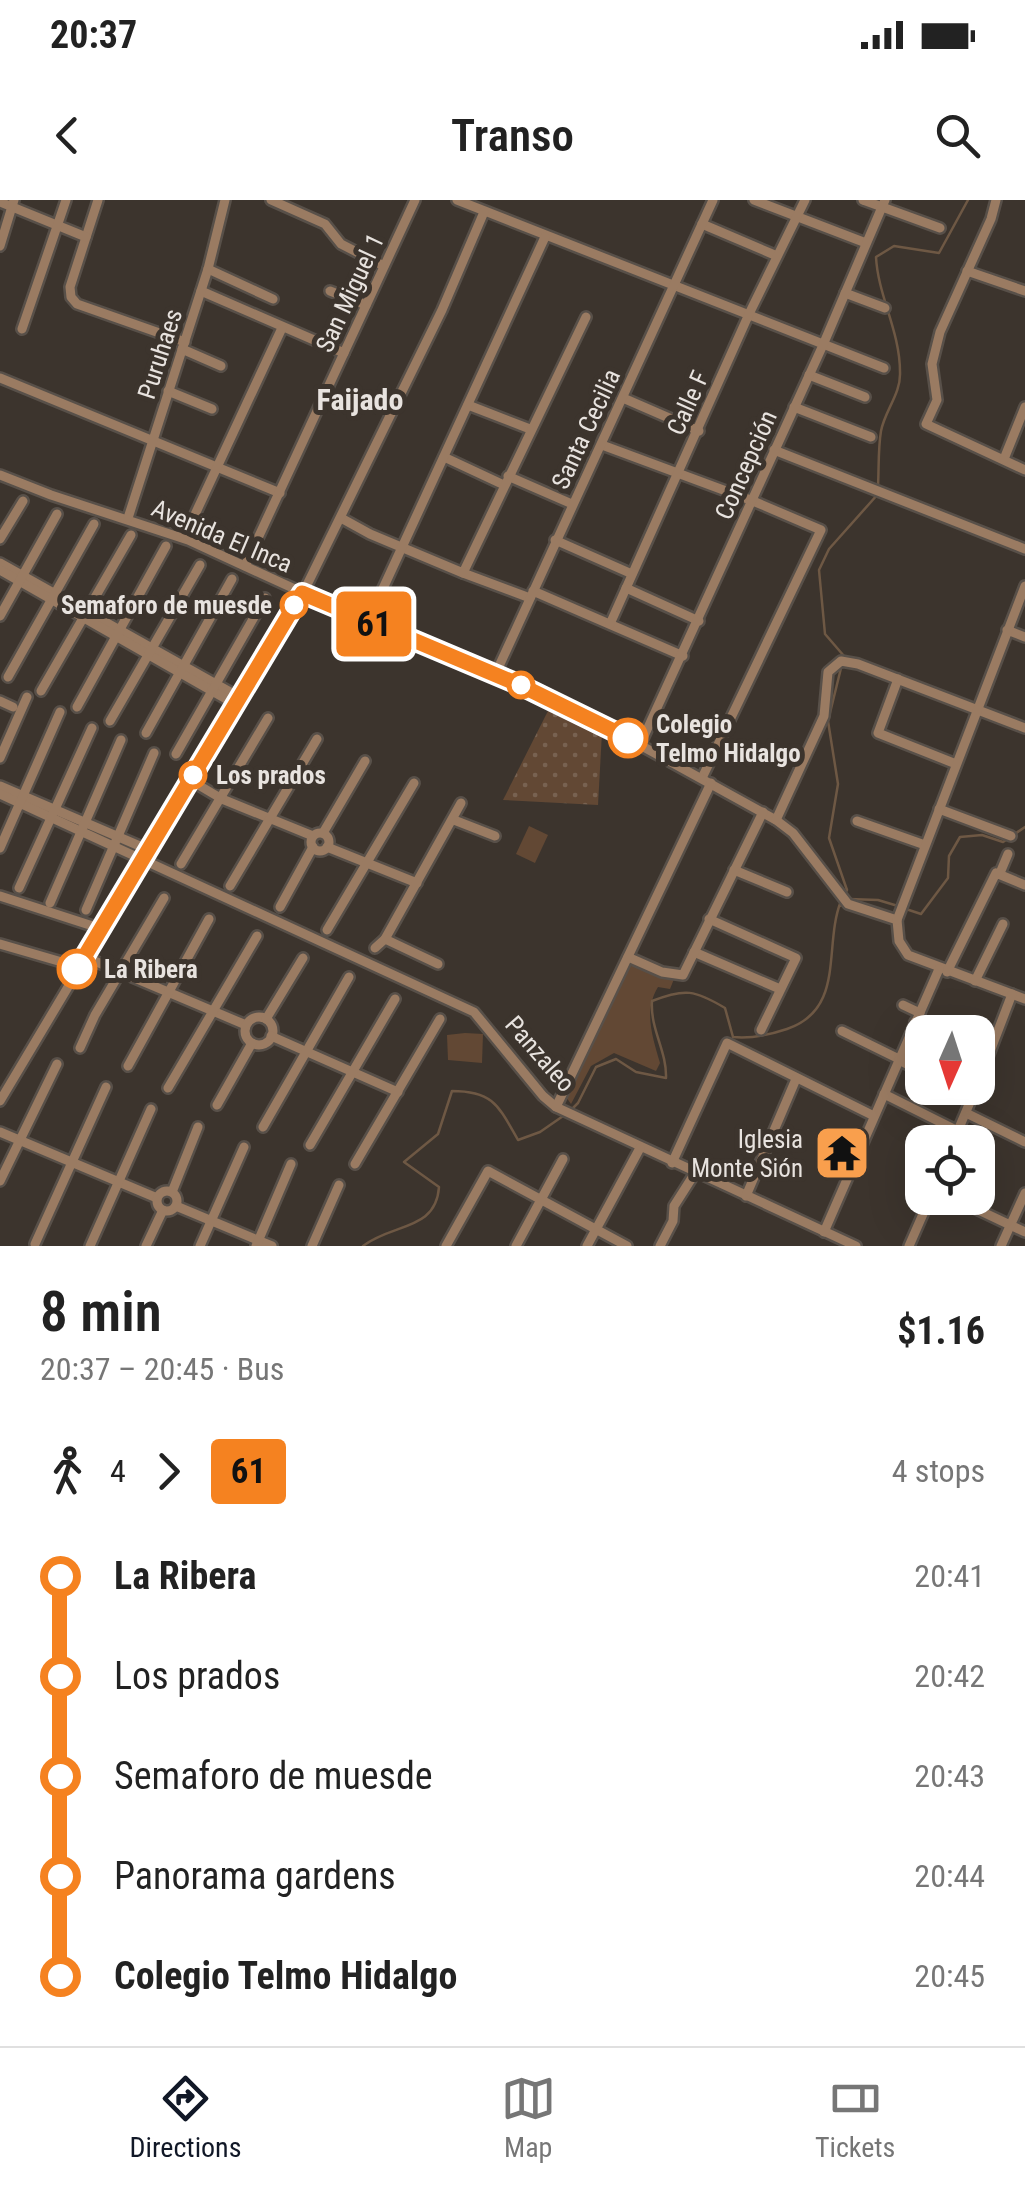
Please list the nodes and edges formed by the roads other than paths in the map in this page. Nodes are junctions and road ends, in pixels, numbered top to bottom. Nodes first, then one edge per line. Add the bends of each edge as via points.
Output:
1 (66, 200) edge
2 (98, 200) edge
3 (225, 200) edge
4 (271, 200) edge
5 (415, 200) edge
6 (458, 200) edge
7 (713, 200) edge
8 (754, 200) edge
9 (805, 200) edge
10 (862, 200) edge
11 (996, 200) edge
12 (0, 202) edge
13 (13, 204) edge
14 (883, 204) edge
15 (482, 207) edge
16 (797, 217) junction
17 (702, 224) junction
18 (57, 227) junction
19 (940, 228) dead end
20 (86, 237) junction
21 (545, 237) junction
22 (866, 243) junction
23 (0, 246) edge
24 (778, 256) junction
25 (384, 266) junction
26 (208, 269) junction
27 (967, 271) junction
28 (673, 287) junction
29 (201, 291) junction
30 (330, 291) dead end
31 (1025, 291) edge
32 (845, 293) junction
33 (272, 299) dead end
34 (366, 305) junction
35 (885, 308) dead end
36 (749, 314) junction
37 (586, 316) dead end
38 (282, 328) junction
39 (22, 329) dead end
40 (184, 345) junction
41 (823, 345) junction
42 (344, 353) junction
43 (221, 366) dead end
44 (884, 368) dead end
45 (809, 375) junction
46 (0, 378) edge
47 (168, 391) junction
48 (865, 397) dead end
49 (623, 398) junction
50 (468, 404) junction
51 (794, 407) junction
52 (1025, 407) edge
53 (212, 409) dead end
54 (530, 429) junction
55 (698, 431) junction
56 (871, 437) dead end
57 (153, 438) junction
58 (602, 445) junction
59 (774, 450) junction
60 (444, 457) junction
61 (1004, 459) junction
62 (218, 466) junction
63 (1025, 470) edge
64 (677, 473) junction
65 (0, 475) edge
66 (506, 480) junction
67 (280, 493) junction
68 (24, 501) dead end
69 (753, 501) junction
70 (572, 504) junction
71 (58, 514) dead end
72 (128, 518) junction
73 (342, 518) junction
74 (94, 524) dead end
75 (130, 536) dead end
76 (184, 538) junction
77 (0, 539) edge
78 (555, 540) junction
79 (166, 546) dead end
80 (403, 546) junction
81 (1025, 549) edge
82 (0, 566) edge
83 (200, 566) dead end
84 (245, 566) junction
85 (463, 573) junction
86 (632, 574) junction
87 (21, 578) junction
88 (232, 579) dead end
89 (1025, 586) edge
90 (626, 588) junction
91 (302, 593) junction
92 (532, 595) junction
93 (53, 597) junction
94 (265, 598) dead end
95 (86, 615) junction
96 (0, 616) edge
97 (699, 620) junction
98 (368, 621) junction
99 (610, 624) junction
100 (1007, 630) junction
101 (118, 633) junction
102 (1025, 637) edge
103 (150, 652) junction
104 (683, 656) junction
105 (181, 670) junction
106 (495, 675) junction
107 (8, 677) dead end
108 (898, 679) junction
109 (214, 688) junction
110 (42, 691) dead end
111 (27, 698) dead end
112 (237, 700) junction
113 (0, 702) edge
114 (13, 707) dead end
115 (76, 707) dead end
116 (976, 710) junction
117 (60, 712) dead end
118 (268, 718) dead end
119 (110, 721) dead end
120 (92, 728) dead end
121 (1025, 728) edge
122 (146, 733) dead end
123 (317, 739) dead end
124 (121, 740) dead end
125 (640, 745) junction
126 (154, 753) dead end
127 (176, 754) dead end
128 (0, 758) edge
129 (365, 762) dead end
130 (956, 764) junction
131 (706, 780) junction
132 (189, 783) junction
133 (414, 783) dead end
134 (0, 786) edge
135 (0, 794) edge
136 (222, 798) junction
137 (22, 799) junction
138 (461, 803) dead end
139 (939, 808) junction
140 (763, 812) junction
141 (53, 813) junction
142 (270, 820) junction
143 (454, 820) junction
144 (776, 820) junction
145 (857, 821) dead end
146 (83, 826) junction
147 (496, 836) dead end
148 (1011, 836) dead end
149 (316, 839) junction
150 (116, 840) junction
151 (925, 845) junction
152 (0, 848) edge
153 (149, 850) junction
154 (1008, 854) dead end
155 (142, 861) junction
156 (368, 862) junction
157 (181, 864) dead end
158 (734, 870) junction
159 (998, 873) junction
160 (417, 883) junction
161 (1025, 884) edge
162 (230, 886) dead end
163 (19, 888) dead end
164 (787, 892) dead end
165 (0, 896) edge
166 (164, 898) dead end
167 (50, 902) dead end
168 (280, 907) dead end
169 (86, 910) dead end
170 (900, 913) junction
171 (209, 919) dead end
172 (709, 919) junction
173 (1004, 924) dead end
174 (102, 929) junction
175 (328, 930) dead end
176 (257, 936) dead end
177 (385, 938) junction
178 (0, 944) edge
179 (375, 948) dead end
180 (694, 952) junction
181 (628, 957) junction
182 (303, 958) dead end
183 (84, 959) junction
184 (438, 964) dead end
185 (943, 970) junction
186 (121, 971) junction
187 (350, 977) dead end
188 (974, 981) junction
189 (169, 990) junction
190 (780, 990) junction
191 (1012, 994) junction
192 (395, 998) dead end
193 (1025, 999) edge
194 (904, 1005) dead end
195 (212, 1012) junction
196 (915, 1015) edge
197 (920, 1015) edge
198 (266, 1019) junction
199 (440, 1019) dead end
200 (246, 1025) junction
201 (761, 1030) dead end
202 (842, 1031) dead end
203 (271, 1036) junction
204 (995, 1038) edge
205 (252, 1043) junction
206 (905, 1047) edge
207 (80, 1048) dead end
208 (305, 1051) junction
209 (899, 1060) junction
210 (905, 1063) edge
211 (58, 1064) dead end
212 (128, 1066) dead end
213 (351, 1071) junction
214 (796, 1079) junction
215 (106, 1087) dead end
216 (168, 1088) dead end
217 (398, 1092) junction
218 (884, 1094) junction
219 (0, 1102) edge
220 (217, 1105) dead end
221 (969, 1105) edge
222 (558, 1108) junction
223 (151, 1109) dead end
224 (966, 1113) junction
225 (874, 1116) junction
226 (944, 1125) edge
227 (961, 1125) edge
228 (198, 1127) dead end
229 (263, 1127) dead end
230 (0, 1128) edge
231 (17, 1137) junction
232 (1025, 1142) edge
233 (310, 1145) dead end
234 (244, 1147) dead end
235 (640, 1148) junction
236 (563, 1159) dead end
237 (74, 1161) junction
238 (672, 1163) junction
239 (292, 1164) dead end
240 (355, 1164) dead end
241 (694, 1173) junction
242 (0, 1182) edge
243 (120, 1182) junction
244 (338, 1185) dead end
245 (172, 1192) junction
246 (1025, 1193) edge
247 (746, 1196) junction
248 (158, 1198) junction
249 (540, 1200) junction
250 (176, 1206) junction
251 (163, 1210) junction
252 (923, 1215) edge
253 (990, 1215) edge
254 (212, 1221) junction
255 (1011, 1225) junction
256 (596, 1230) junction
257 (824, 1232) junction
258 (1025, 1232) edge
259 (257, 1243) edge
260 (35, 1244) edge
261 (90, 1246) edge
262 (146, 1246) edge
263 (200, 1246) edge
264 (272, 1246) edge
265 (312, 1246) edge
266 (446, 1246) edge
267 (516, 1246) edge
268 (587, 1246) edge
269 (627, 1246) edge
270 (660, 1246) edge
271 (856, 1246) edge
272 (909, 1246) edge
273 (1001, 1246) edge

1 - 18 street
2 - 20 street
3 - 26 street, Puruhaes
4 - 25 street via 324,224 341,244
5 - 25 street, San Miguel 1
6 - 15 street
7 - 17 street, Santa Cecilia
8 - 16 street
9 - 16 street, Calle F
10 - 14 street
11 - 27 street
12 - 13 street
13 - 18 street
13 - 23 street
14 - 19 street
14 - 22 street, Concepción
15 - 21 street
15 - 73 street via 442,310
16 - 22 street
16 - 24 street, Calle F
17 - 24 street
17 - 28 street, Santa Cecilia
18 - 20 street
18 - 39 street
20 - 40 street via 70,287 74,301
21 - 28 street
21 - 50 street
22 - 32 street, Concepción
24 - 36 street, Calle F
25 - 34 street, San Miguel 1
26 - 29 street, Puruhaes
26 - 33 street
27 - 31 street
27 - 61 street via 940,332 932,364 937,400 926,424
28 - 36 street
28 - 49 street, Santa Cecilia
29 - 38 street
29 - 40 street, Puruhaes
30 - 34 street
32 - 35 street
32 - 41 street, Concepción
34 - 42 street, San Miguel 1
36 - 41 street
36 - 55 street, Calle F
37 - 54 street
38 - 42 street
38 - 62 street
40 - 43 street
40 - 47 street, Puruhaes
41 - 44 street
41 - 45 street, Concepción
42 - 67 street, San Miguel 1
45 - 48 street
45 - 51 street, Concepción
46 - 57 street
47 - 53 street
47 - 57 street, Puruhaes
49 - 55 street
49 - 58 street, Santa Cecilia
50 - 54 street
50 - 60 street
51 - 56 street
51 - 59 street, Concepción
52 - 61 street
54 - 66 street
55 - 64 street, Calle F
57 - 62 street
57 - 72 street, Puruhaes
58 - 64 street
58 - 70 street, Santa Cecilia
59 - 69 street, Concepción
59 - 81 street
60 - 66 street
60 - 80 street
61 - 63 street
62 - 67 street
62 - 76 street
64 - 69 street
64 - 86 street, Calle F
65 - 72 street, Avenida El Inca
66 - 70 street
66 - 85 street
67 - 84 street, San Miguel 1
68 - 77 street
69 - 97 street, Concepción
69 - 131 street via 821,532
70 - 78 street, Santa Cecilia
71 - 87 street
72 - 76 street, Avenida El Inca
73 - 80 street
73 - 91 street
74 - 93 street
75 - 95 street
76 - 84 street, Avenida El Inca
78 - 86 street
78 - 92 street, Santa Cecilia
79 - 101 street
80 - 85 street
80 - 98 street
82 - 87 street
83 - 103 street
84 - 91 street, Avenida El Inca
85 - 92 street
86 - 90 street, Calle F
87 - 93 street
87 - 96 street
88 - 105 street
89 - 100 street
90 - 97 street
90 - 99 street, Calle F
91 - 98 street, Avenida El Inca
91 - 112 street
92 - 99 street
92 - 106 street, Santa Cecilia
93 - 95 street
93 - 107 street
94 - 109 street
95 - 101 street
95 - 110 street
97 - 104 street, Concepción
98 - 106 street, Avenida El Inca
99 - 104 street
100 - 102 street
100 - 116 street
101 - 103 street
101 - 115 street
103 - 105 street
103 - 119 street
104 - 125 street, Concepción
105 - 109 street
105 - 122 street
106 - 125 street, Avenida El Inca
108 - 116 street
108 - 130 street via 878,733
108 - 144 street via 849,662 828,672 824,716
109 - 112 street
109 - 127 street
111 - 128 street
112 - 132 street
113 - 114 street
116 - 121 street
116 - 130 street
117 - 137 street
118 - 136 street
120 - 141 street
123 - 142 street
124 - 146 street
125 - 131 street, Avenida El Inca
126 - 150 street
129 - 149 street
130 - 139 street
131 - 140 street, Avenida El Inca
131 - 181 street
132 - 136 street
132 - 153 street
133 - 156 street
134 - 137 street
135 - 137 street
136 - 142 street
136 - 157 street
137 - 141 street
137 - 152 street
138 - 143 street
139 - 148 street
139 - 151 street
140 - 144 street, Avenida El Inca
140 - 158 street
141 - 146 street
141 - 163 street
142 - 149 street
142 - 162 street
143 - 147 street
143 - 160 street
144 - 170 street, Avenida El Inca via 793,832 848,904
145 - 151 street
146 - 150 street
146 - 167 street
149 - 156 street via 320,850
149 - 168 street
150 - 153 street
150 - 155 street, Panzaleo
150 - 169 street
151 - 170 street
153 - 155 street
154 - 159 street
155 - 174 street
155 - 222 street, Panzaleo via 474,1012
156 - 160 street
156 - 175 street
158 - 164 street
158 - 172 street
159 - 161 street
159 - 185 street
160 - 177 street
165 - 174 street
166 - 186 street
170 - 185 street via 904,952
171 - 189 street
172 - 180 street
172 - 190 street via 796,958
173 - 188 street
174 - 183 street
176 - 195 street
177 - 179 street
177 - 184 street
178 - 183 street
180 - 181 street via 682,975 673,976
180 - 190 street
181 - 222 street
182 - 198 street
183 - 186 street
183 - 219 street
185 - 188 street
185 - 197 street
186 - 189 street
186 - 207 street
187 - 208 street
188 - 191 street
189 - 195 street
189 - 212 street
190 - 201 street
191 - 193 street
191 - 204 street
192 - 213 street
194 - 196 street
195 - 200 street
195 - 216 street
198 - 200 street
198 - 203 street
199 - 217 street
200 - 205 street
202 - 209 street
203 - 205 street
203 - 208 street
205 - 220 street
206 - 209 street
208 - 213 street
208 - 229 street
209 - 210 street
209 - 218 street
211 - 231 street
213 - 217 street
213 - 233 street
214 - 225 street
214 - 238 street via 724,1045
214 - 247 street
215 - 237 street
217 - 240 street
218 - 225 street
218 - 226 street
221 - 224 street
222 - 235 street, Panzaleo
223 - 243 street
224 - 227 street
224 - 232 street
225 - 257 street
228 - 245 street
230 - 231 street
231 - 237 street
231 - 242 street
234 - 254 street
235 - 238 street, Panzaleo
235 - 256 street
236 - 249 street
237 - 243 street
237 - 260 street
238 - 241 street, Panzaleo
239 - 259 street
241 - 247 street, Panzaleo
241 - 270 street
243 - 248 street
243 - 261 street
244 - 265 street
245 - 248 street
245 - 250 street
246 - 255 street
247 - 257 street, Panzaleo
248 - 251 street
249 - 256 street
249 - 266 street via 488,1172
249 - 267 street
250 - 251 street
250 - 254 street
251 - 262 street
252 - 272 street
253 - 255 street
254 - 259 street
254 - 263 street
255 - 258 street
255 - 273 street
256 - 268 street
256 - 269 street
257 - 271 street, Panzaleo
259 - 264 street

